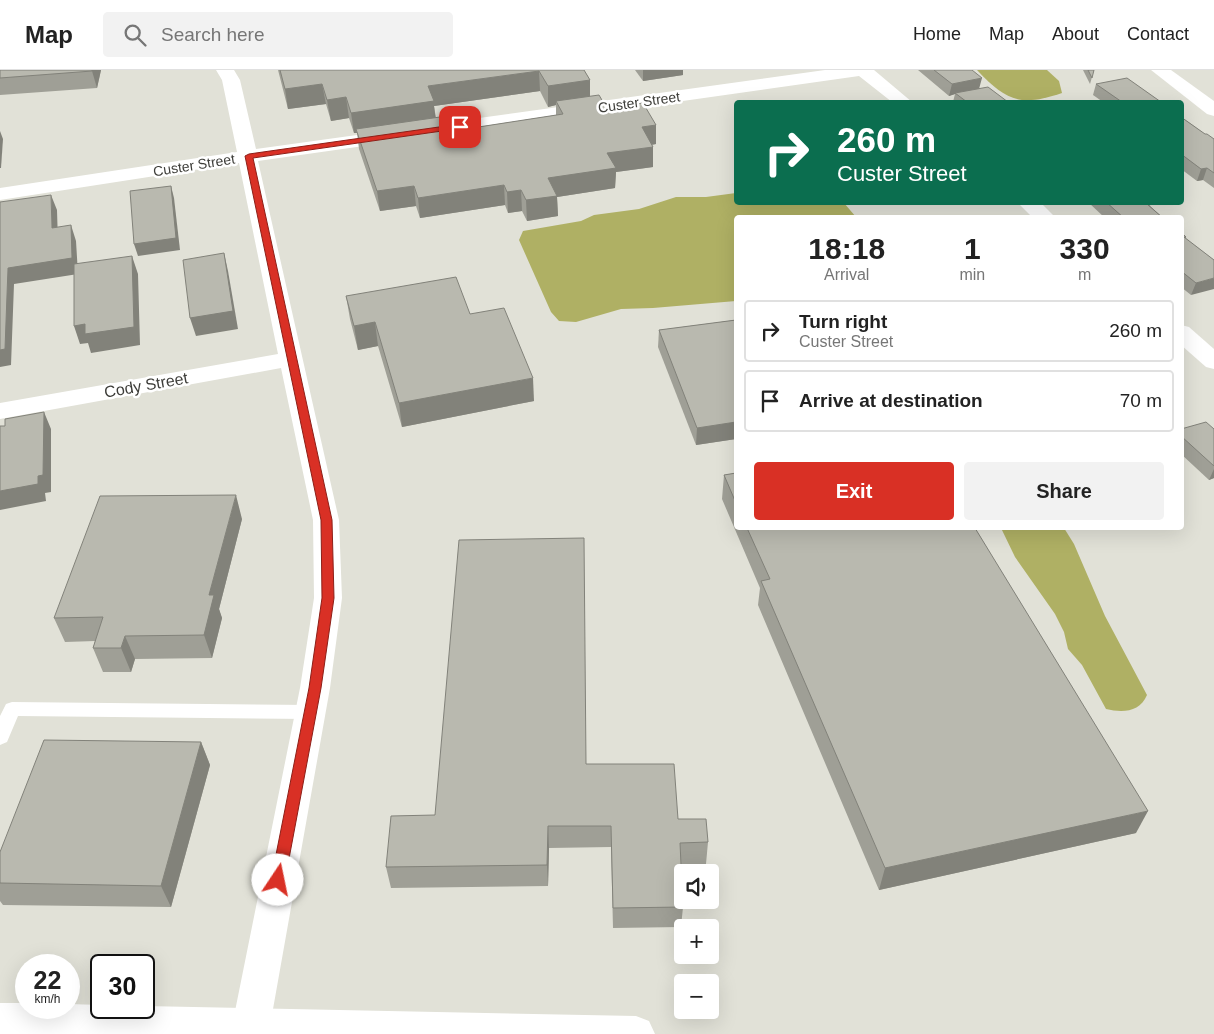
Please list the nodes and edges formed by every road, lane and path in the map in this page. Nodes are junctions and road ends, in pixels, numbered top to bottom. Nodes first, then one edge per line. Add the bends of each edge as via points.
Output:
1 (225, 70) edge
2 (863, 70) edge
3 (1160, 70) edge
4 (900, 100) edge
5 (1214, 110) edge
6 (249, 156) junction
7 (0, 194) edge
8 (1031, 205) edge
9 (1042, 215) edge
10 (1184, 335) edge
11 (291, 359) junction
12 (1214, 362) edge
13 (0, 410) edge
14 (310, 712) junction
15 (0, 737) edge
16 (0, 1021) edge
17 (250, 1026) junction
18 (636, 1034) edge

1 - 6 street via 232,80
2 - 4 street
2 - 6 street, Custer Street
3 - 5 street
6 - 7 street, Custer Street
6 - 11 street
8 - 9 street
10 - 12 street
11 - 13 street, Cody Street
11 - 14 street via 326,520 328,598
14 - 15 lane via 12,709
14 - 17 street
16 - 17 street
17 - 18 street

